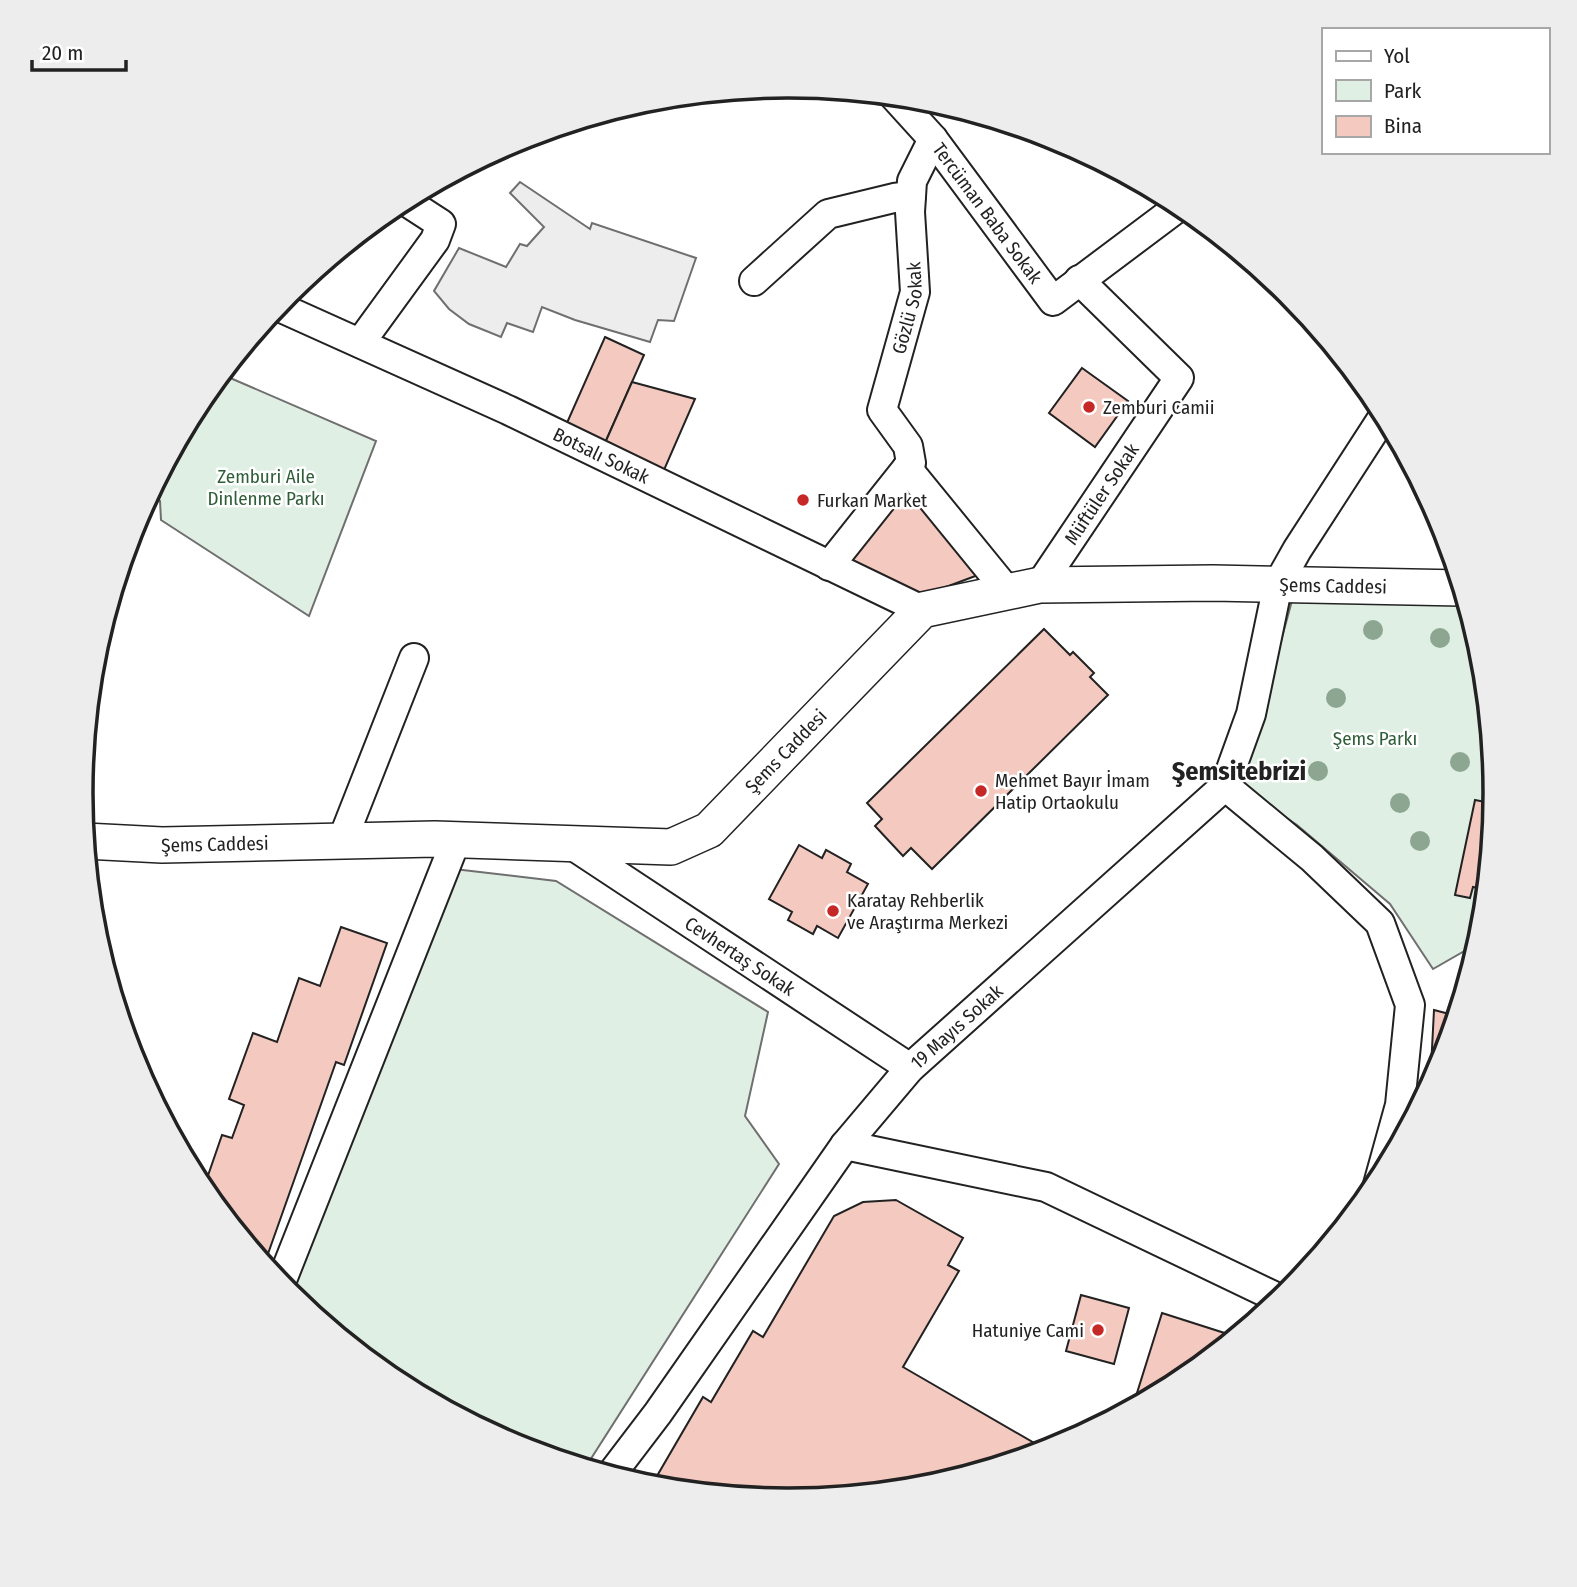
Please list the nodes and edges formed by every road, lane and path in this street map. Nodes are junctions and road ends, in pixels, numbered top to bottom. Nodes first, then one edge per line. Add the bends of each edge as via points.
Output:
1 (920, 110) edge
2 (933, 139) junction
3 (911, 196) junction
4 (415, 207) edge
5 (1171, 212) edge
6 (1079, 280) junction
7 (754, 281) dead end
8 (288, 311) edge
9 (360, 344) junction
10 (1378, 425) edge
11 (907, 468) junction
12 (829, 566) junction
13 (1278, 584) junction
14 (1024, 588) junction
15 (1453, 588) edge
16 (922, 610) junction
17 (414, 658) dead end
18 (1225, 786) junction
19 (456, 840) junction
20 (94, 841) edge
21 (342, 841) junction
22 (569, 844) junction
23 (910, 1068) junction
24 (1390, 1142) edge
25 (845, 1145) junction
26 (285, 1273) edge
27 (1270, 1294) edge
28 (616, 1468) edge

1 - 2 street, Tercüman Baba Sokak
2 - 3 street, Gözlü Sokak via 912,181
2 - 6 street, Tercüman Baba Sokak via 1053,301
3 - 7 street via 828,214
3 - 11 street, Gözlü Sokak via 915,292 882,410 908,446 911,463
4 - 9 street via 441,224 435,240
5 - 6 street
6 - 14 street, Müftüler Sokak via 1179,378
8 - 9 street, Botsalı Sokak
9 - 12 street, Botsalı Sokak via 508,410
10 - 13 street, 19 Mayıs Sokak
11 - 12 street
11 - 14 street, Gözlü Sokak
12 - 16 street, Botsalı Sokak
13 - 14 street, Şems Caddesi
13 - 15 street, Şems Caddesi
13 - 18 street, 19 Mayıs Sokak via 1251,714
14 - 16 street, Şems Caddesi
16 - 22 street, Şems Caddesi via 709,830 671,847
17 - 21 street
18 - 23 street, 19 Mayıs Sokak
18 - 24 street via 1380,923 1410,1005 1401,1105
19 - 21 street, Şems Caddesi
19 - 22 street, Şems Caddesi
19 - 26 street
20 - 21 street, Şems Caddesi via 162,845
22 - 23 street, Cevhertaş Sokak
23 - 25 street, 19 Mayıs Sokak
25 - 27 street via 1046,1186
25 - 28 street, 19 Mayıs Sokak

